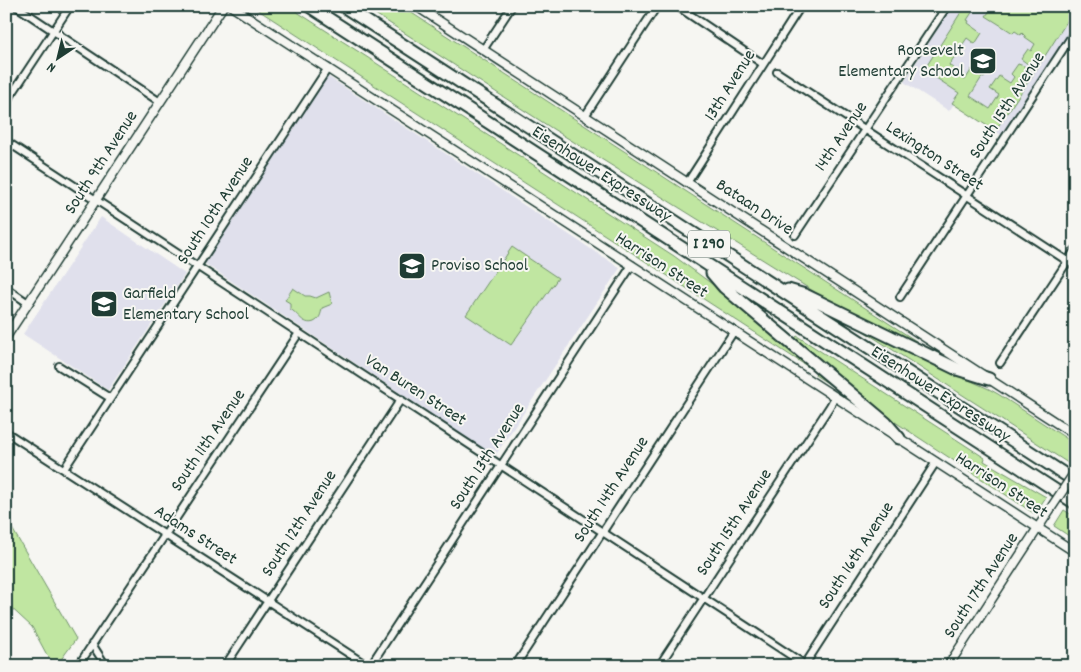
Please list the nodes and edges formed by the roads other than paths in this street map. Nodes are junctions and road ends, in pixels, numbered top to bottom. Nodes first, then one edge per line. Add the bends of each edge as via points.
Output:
1 (16, 6) edge
2 (70, 6) edge
3 (223, 6) edge
4 (231, 6) edge
5 (309, 6) edge
6 (343, 6) edge
7 (416, 6) edge
8 (512, 6) edge
9 (657, 6) edge
10 (677, 6) edge
11 (801, 6) edge
12 (947, 6) edge
13 (54, 31) junction
14 (1075, 31) edge
15 (484, 50) junction
16 (764, 64) junction
17 (328, 68) junction
18 (777, 72) dead end
19 (160, 102) junction
20 (6, 104) edge
21 (585, 116) junction
22 (866, 130) junction
23 (6, 141) edge
24 (688, 183) junction
25 (967, 196) junction
26 (96, 200) junction
27 (795, 235) dead end
28 (1075, 250) edge
29 (700, 260) junction
30 (1067, 261) junction
31 (632, 265) junction
32 (198, 266) junction
33 (1075, 266) edge
34 (776, 287) junction
35 (6, 288) edge
36 (900, 297) dead end
37 (28, 303) junction
38 (734, 331) junction
39 (299, 333) junction
40 (6, 337) edge
41 (1000, 363) dead end
42 (59, 366) dead end
43 (989, 379) junction
44 (835, 396) junction
45 (110, 398) junction
46 (401, 399) junction
47 (6, 432) edge
48 (1075, 434) edge
49 (899, 438) junction
50 (936, 462) junction
51 (500, 465) junction
52 (64, 469) junction
53 (1075, 472) edge
54 (1075, 481) edge
55 (1075, 503) edge
56 (1038, 528) junction
57 (602, 531) junction
58 (165, 534) junction
59 (1075, 552) edge
60 (704, 598) junction
61 (268, 601) junction
62 (92, 644) junction
63 (805, 665) edge
64 (78, 666) edge
65 (106, 666) edge
66 (225, 666) edge
67 (369, 666) edge
68 (514, 666) edge
69 (659, 666) edge
70 (948, 666) edge

1 - 13 street
2 - 13 street
3 - 19 street, South 9th Avenue
4 - 17 street, Harrison Street
5 - 29 highway, Eisenhower Expressway / I 290
6 - 34 highway, Eisenhower Expressway / I 290
7 - 15 street, Bataan Drive
8 - 15 street
9 - 21 street
10 - 16 street
11 - 16 street, 13th Avenue
12 - 22 street, 14th Avenue
13 - 19 street
13 - 20 street
14 - 25 street, South 15th Avenue
15 - 21 street, Bataan Drive
16 - 24 street, 13th Avenue
17 - 31 street, Harrison Street
17 - 32 street, South 10th Avenue
18 - 22 street, Lexington Street
19 - 26 street, South 9th Avenue
21 - 24 street, Bataan Drive
22 - 25 street, Lexington Street
22 - 27 street, 14th Avenue
23 - 26 street, Van Buren Street
24 - 43 street, Bataan Drive
25 - 30 street, Lexington Street
25 - 36 street, South 15th Avenue
26 - 32 street, Van Buren Street
26 - 37 street, South 9th Avenue
28 - 30 street
29 - 49 highway via 724,286 886,423
29 - 55 highway, Eisenhower Expressway / I 290
30 - 33 street, Lexington Street
30 - 41 street
31 - 38 street, Harrison Street
31 - 51 street, South 13th Avenue
32 - 39 street, Van Buren Street
32 - 45 street, South 10th Avenue
34 - 43 highway via 805,295 957,369
34 - 54 highway, Eisenhower Expressway / I 290
35 - 37 street
37 - 40 street, South 9th Avenue
38 - 44 street, Harrison Street
38 - 57 street, South 14th Avenue
39 - 46 street, Van Buren Street
39 - 58 street, South 11th Avenue
42 - 45 street
43 - 48 street, Bataan Drive
44 - 49 street, Harrison Street
44 - 60 street, South 15th Avenue
45 - 52 street, South 10th Avenue
46 - 51 street, Van Buren Street
46 - 61 street, South 12th Avenue
47 - 52 street, Adams Street
49 - 50 street, Harrison Street
50 - 56 street, Harrison Street
50 - 63 street, South 16th Avenue
51 - 57 street, Van Buren Street
51 - 67 street, South 13th Avenue
52 - 58 street, Adams Street
53 - 56 street, South 17th Avenue, bridge
56 - 59 street, Harrison Street
56 - 70 street, South 17th Avenue
57 - 60 street, Van Buren Street
57 - 68 street, South 14th Avenue
58 - 61 street, Adams Street
58 - 62 street, South 11th Avenue
60 - 63 street, Van Buren Street
60 - 69 street, South 15th Avenue
61 - 66 street, South 12th Avenue
61 - 67 street, Adams Street
62 - 64 street, South 11th Avenue
62 - 65 street

